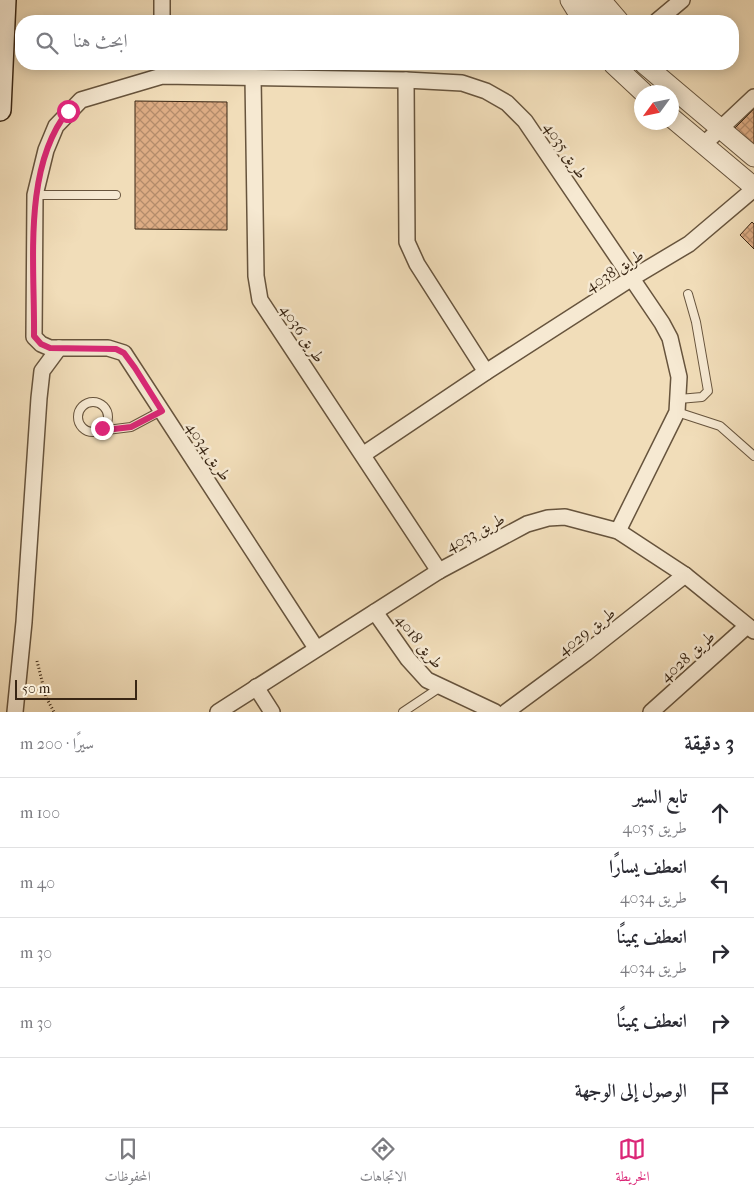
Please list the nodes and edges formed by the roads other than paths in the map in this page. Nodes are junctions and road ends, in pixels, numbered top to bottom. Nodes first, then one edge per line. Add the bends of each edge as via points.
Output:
1 (5, 0) edge
2 (19, 0) edge
3 (162, 0) edge
4 (570, 0) edge
5 (586, 0) edge
6 (601, 0) edge
7 (682, 0) edge
8 (162, 15) edge
9 (579, 15) edge
10 (596, 15) edge
11 (614, 15) edge
12 (664, 15) edge
13 (3, 51) junction
14 (162, 70) edge
15 (619, 70) edge
16 (651, 70) edge
17 (659, 70) edge
18 (252, 77) junction
19 (406, 80) junction
20 (636, 85) edge
21 (669, 85) edge
22 (671, 85) edge
23 (679, 93) edge
24 (754, 97) edge
25 (0, 110) edge
26 (679, 124) edge
27 (722, 129) junction
28 (703, 145) junction
29 (754, 157) edge
30 (754, 188) edge
31 (116, 195) dead end
32 (35, 196) junction
33 (632, 278) junction
34 (688, 294) dead end
35 (34, 336) joint
36 (59, 348) junction
37 (486, 372) junction
38 (678, 406) junction
39 (162, 411) junction
40 (97, 431) dead end
41 (364, 454) junction
42 (754, 456) edge
43 (618, 531) junction
44 (439, 571) junction
45 (685, 575) junction
46 (375, 612) junction
47 (751, 628) edge
48 (316, 648) junction
49 (256, 686) junction
50 (440, 688) junction
51 (15, 712) edge
52 (218, 712) edge
53 (272, 712) edge
54 (403, 712) edge
55 (495, 712) edge
56 (506, 712) edge
57 (651, 712) edge

1 - 13 main road
2 - 13 main road
3 - 8 street
4 - 9 street
5 - 10 street
6 - 11 street
7 - 12 street
13 - 25 main road
14 - 18 street, طريق 4035
14 - 32 street, طريق 4035 via 81,100 68,111 56,126 46,150
15 - 20 street
16 - 21 street
17 - 22 street
18 - 19 street, طريق 4035
18 - 41 street, طريق 4036 via 257,289 266,310
19 - 33 street, طريق 4035 via 462,83 486,91 506,103 525,121
19 - 37 street via 407,242 417,264
23 - 27 street
24 - 27 street
26 - 28 street
27 - 28 street
27 - 29 street
28 - 30 street
30 - 33 street, طريق 4038 via 689,244
31 - 32 lane
32 - 35 street, طريق 4035
33 - 37 street, طريق 4038
33 - 38 street, طريق 4035 via 670,338 680,377
34 - 38 lane via 708,391 702,397
35 - 36 street, طريق 4034 via 45,347
36 - 39 street, طريق 4034 via 108,348 124,353
36 - 51 street via 42,370
37 - 41 street, طريق 4038
38 - 42 lane via 720,426
38 - 43 street, طريق 4035
39 - 40 lane via 131,427
39 - 48 street, طريق 4034
41 - 44 street, طريق 4036
43 - 44 street, طريق 4033 via 565,517 548,518 526,524
43 - 45 street, طريق 4033
44 - 46 street, طريق 4033
45 - 47 street, طريق 4033
45 - 56 street, طريق 4029
46 - 48 street, طريق 4033
46 - 50 street, طريق 4018 via 417,670
47 - 57 street, طريق 4028
48 - 49 street, طريق 4033
49 - 52 street, طريق 4033
49 - 53 street
50 - 54 lane
50 - 55 street, طريق 4018

